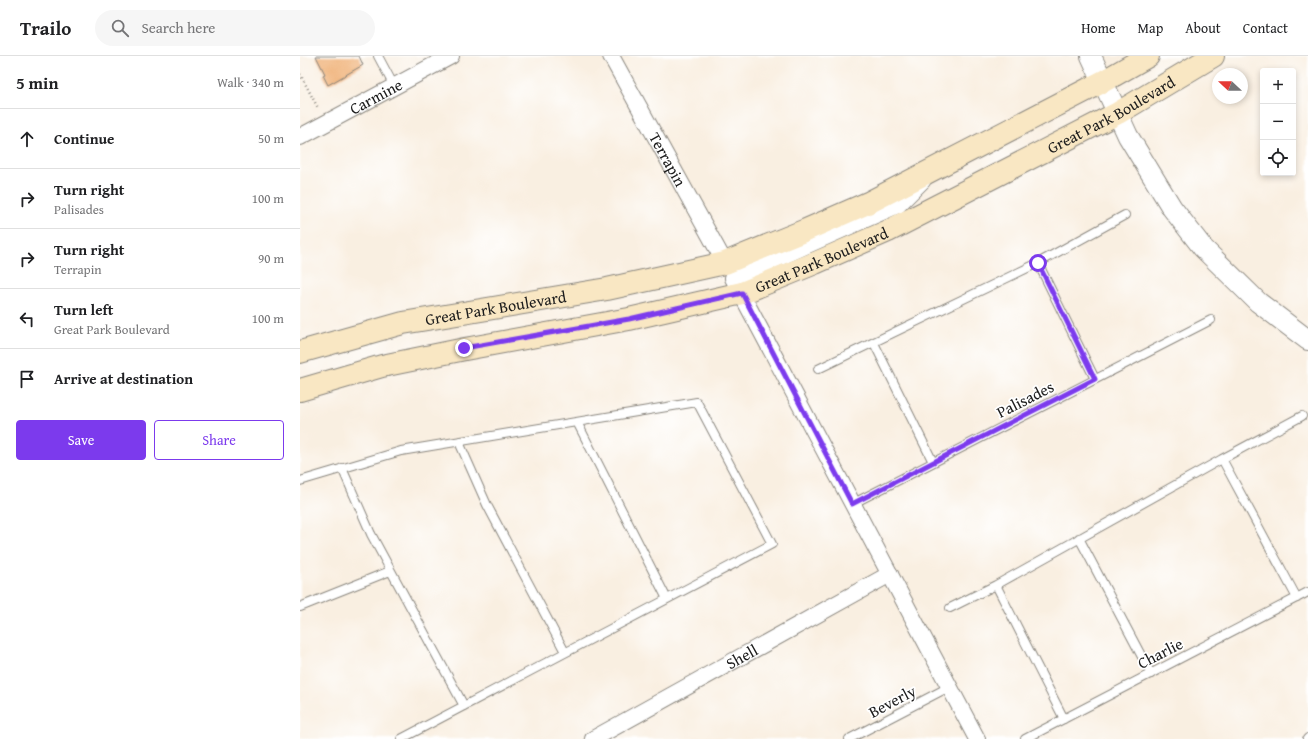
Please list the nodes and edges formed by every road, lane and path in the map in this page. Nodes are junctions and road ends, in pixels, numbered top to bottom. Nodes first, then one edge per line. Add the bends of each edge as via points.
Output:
1 (378, 56) edge
2 (451, 56) edge
3 (610, 56) edge
4 (1092, 56) edge
5 (1148, 56) edge
6 (1214, 56) edge
7 (300, 74) edge
8 (1104, 81) junction
9 (394, 86) junction
10 (1118, 113) junction
11 (326, 123) junction
12 (300, 136) edge
13 (931, 171) junction
14 (1125, 215) dead end
15 (725, 262) junction
16 (1038, 263) junction
17 (742, 293) junction
18 (1211, 320) dead end
19 (1308, 340) edge
20 (874, 343) junction
21 (300, 352) edge
22 (818, 369) dead end
23 (1095, 379) junction
24 (300, 390) edge
25 (1302, 416) dead end
26 (577, 422) junction
27 (459, 442) junction
28 (1222, 459) junction
29 (933, 462) junction
30 (342, 468) junction
31 (300, 481) edge
32 (852, 504) junction
33 (1080, 538) junction
34 (390, 571) junction
35 (890, 574) junction
36 (996, 585) junction
37 (1308, 592) edge
38 (1297, 598) junction
39 (667, 599) junction
40 (300, 606) edge
41 (950, 608) dead end
42 (565, 652) junction
43 (1151, 674) junction
44 (948, 687) junction
45 (464, 706) junction
46 (1064, 719) junction
47 (401, 739) edge
48 (593, 739) edge
49 (849, 739) edge
50 (977, 739) edge
51 (1025, 739) edge

1 - 9 lane
2 - 9 street, Carmine
3 - 15 street, Terrapin
4 - 8 street
5 - 8 main road, Great Park Boulevard
6 - 10 main road, Great Park Boulevard
7 - 11 path
8 - 10 street
8 - 13 main road, Great Park Boulevard
9 - 11 street, Carmine
10 - 17 main road, Great Park Boulevard via 888,231
10 - 19 street via 1128,136 1160,189 1203,248 1258,302
11 - 12 street, Carmine
13 - 15 main road, Great Park Boulevard via 870,202
13 - 17 street via 898,205 733,278
14 - 16 lane
15 - 21 main road, Great Park Boulevard via 608,289 403,323
16 - 20 lane
16 - 23 lane
17 - 24 main road, Great Park Boulevard via 629,319 464,348 382,366
17 - 32 street
18 - 23 lane, Palisades
20 - 22 lane
20 - 29 lane
23 - 29 lane, Palisades
25 - 28 lane
26 - 27 lane
26 - 39 lane
26 - 39 lane via 697,402 772,544
27 - 30 lane via 402,451
27 - 42 lane via 488,505
28 - 33 lane
28 - 38 lane
29 - 32 lane, Palisades
30 - 31 lane
30 - 34 lane
32 - 35 street
33 - 36 lane
33 - 43 lane
34 - 40 lane
34 - 45 lane
35 - 44 street
35 - 48 street, Shell
36 - 41 lane
36 - 46 lane
37 - 38 lane, Charlie
38 - 43 lane, Charlie
39 - 42 lane
42 - 45 lane
43 - 46 lane, Charlie
44 - 49 lane, Beverly
44 - 50 street
45 - 47 lane
46 - 51 lane, Charlie

